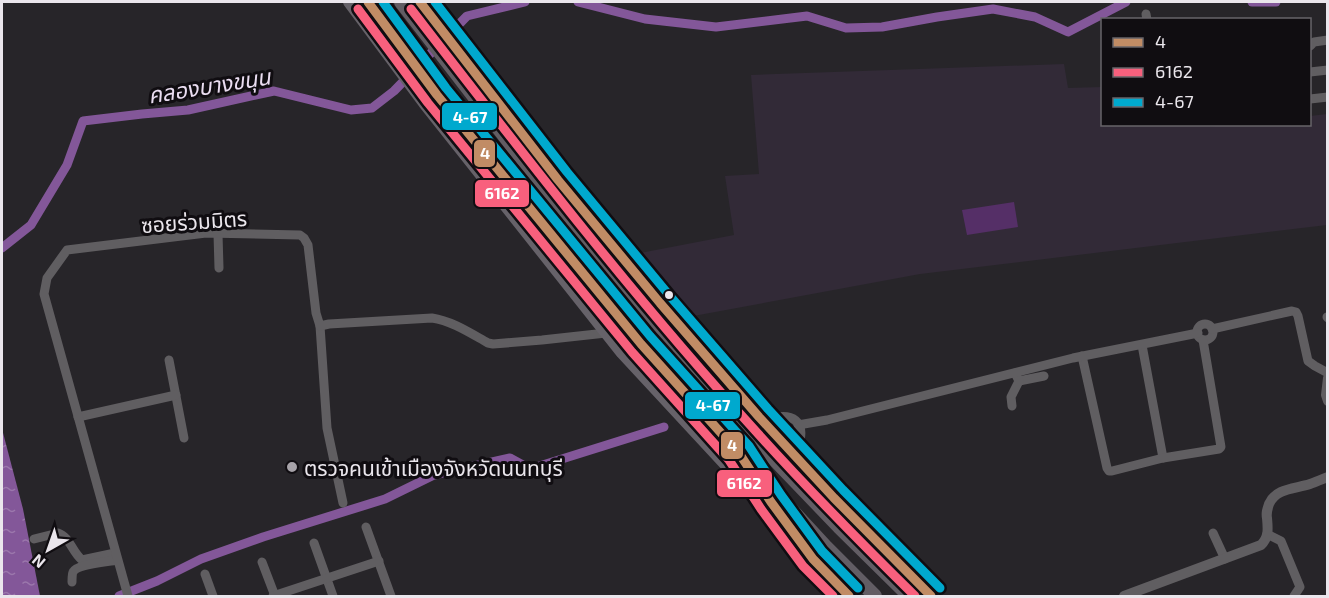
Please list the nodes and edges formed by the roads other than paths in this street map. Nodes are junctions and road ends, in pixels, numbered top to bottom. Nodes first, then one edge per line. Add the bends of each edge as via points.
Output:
1 (349, 2) edge
2 (368, 2) edge
3 (401, 2) edge
4 (420, 2) edge
5 (436, 36) junction
6 (1328, 40) edge
7 (1311, 45) edge
8 (1328, 70) edge
9 (1311, 72) edge
10 (1328, 97) edge
11 (1311, 99) edge
12 (218, 234) junction
13 (219, 268) dead end
14 (320, 326) junction
15 (606, 333) junction
16 (1200, 336) junction
17 (1142, 345) junction
18 (1082, 356) junction
19 (169, 360) dead end
20 (1328, 373) edge
21 (1044, 376) dead end
22 (1017, 377) junction
23 (1328, 378) edge
24 (707, 389) junction
25 (176, 395) junction
26 (1328, 402) edge
27 (1012, 406) dead end
28 (78, 417) junction
29 (762, 420) junction
30 (798, 425) junction
31 (184, 438) dead end
32 (739, 453) junction
33 (792, 453) junction
34 (1163, 458) junction
35 (1328, 477) edge
36 (343, 502) dead end
37 (366, 527) dead end
38 (1213, 533) dead end
39 (1267, 534) junction
40 (34, 539) dead end
41 (314, 543) dead end
42 (116, 557) junction
43 (813, 559) junction
44 (1225, 559) junction
45 (379, 561) junction
46 (262, 562) dead end
47 (205, 574) dead end
48 (327, 578) junction
49 (72, 582) dead end
50 (274, 596) edge
51 (128, 597) edge
52 (213, 597) edge
53 (333, 597) edge
54 (391, 597) edge
55 (849, 597) edge
56 (875, 597) edge
57 (909, 597) edge
58 (932, 597) edge
59 (1124, 597) edge
60 (1294, 597) edge

1 - 15 main road
2 - 32 main road via 543,225
3 - 5 main road
4 - 5 main road
5 - 24 main road via 443,56
5 - 29 main road via 452,44 558,180
6 - 7 street
8 - 9 street
10 - 11 street
12 - 13 street
12 - 14 street, ซอยร่วมมิตร via 304,238
12 - 28 street, ซอยร่วมมิตร via 65,251 47,278 44,294
14 - 15 street via 432,318 493,344
14 - 36 street via 327,429
15 - 43 main road
16 - 17 street
16 - 20 street via 1198,328 1204,325 1212,329 1296,312 1308,361
16 - 34 street via 1221,447
17 - 18 street
17 - 34 street
18 - 22 street
18 - 34 street via 1109,471
19 - 25 street
21 - 22 street
22 - 27 street
22 - 30 street
23 - 26 street
24 - 29 main road via 716,391 747,416
24 - 57 main road
25 - 28 street
25 - 31 street
28 - 42 street, ซอยร่วมมิตร
29 - 30 street via 788,416
29 - 33 main road
30 - 33 street via 799,444
32 - 43 main road
32 - 56 main road
33 - 58 main road
35 - 39 street via 1280,491 1272,498 1266,513
37 - 45 street
38 - 44 street
39 - 44 street via 1261,545
39 - 60 street via 1281,541 1300,587
40 - 42 street via 61,533 82,560
41 - 48 street
42 - 49 street via 76,569
42 - 51 street, ซอยร่วมมิตร
43 - 55 main road
44 - 59 street
45 - 48 street
45 - 54 street
46 - 50 street
47 - 52 street
48 - 50 street
48 - 53 street

